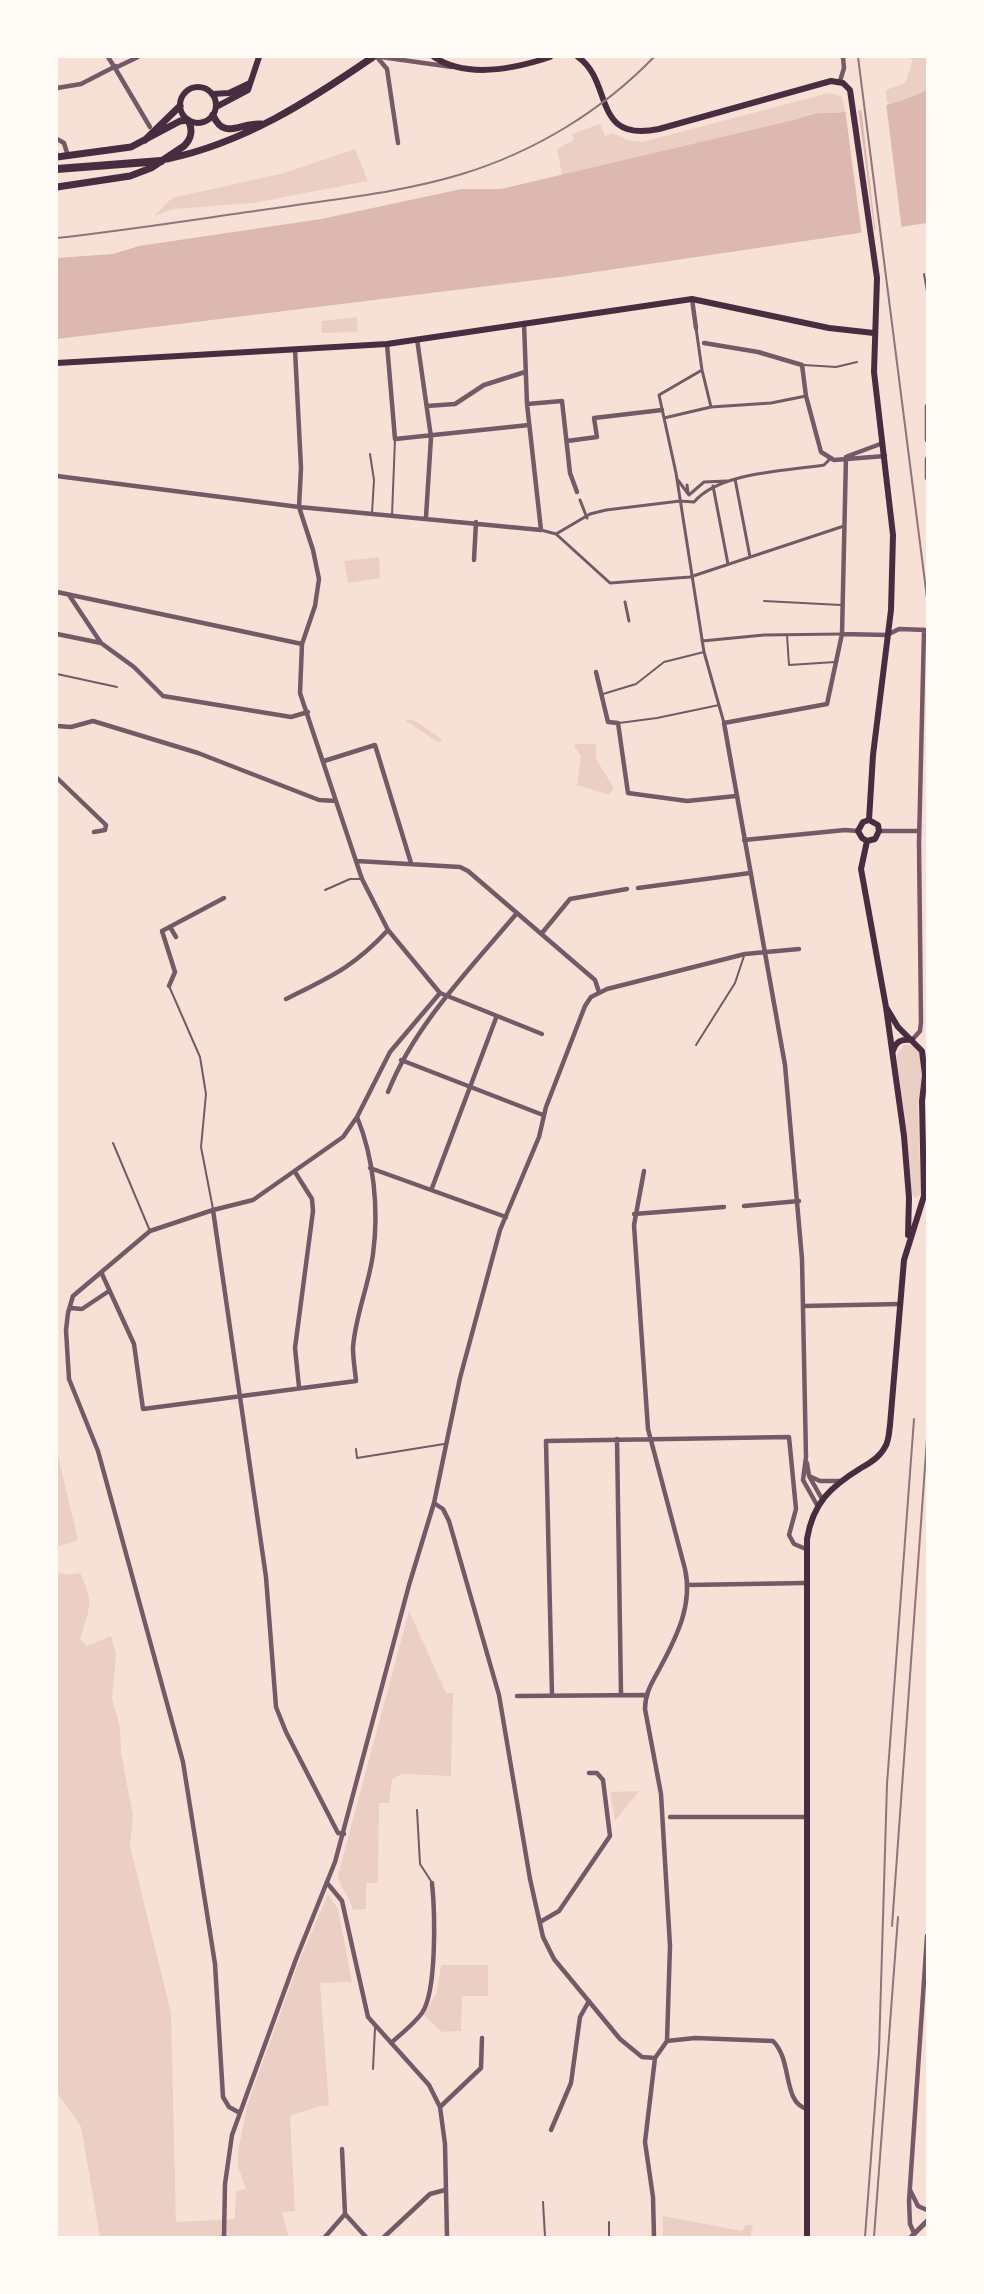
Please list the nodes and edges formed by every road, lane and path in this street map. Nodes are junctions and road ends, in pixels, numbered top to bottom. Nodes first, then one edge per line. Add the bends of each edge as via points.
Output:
1 (108, 57) edge
2 (138, 57) edge
3 (260, 57) edge
4 (377, 57) edge
5 (434, 57) edge
6 (550, 57) edge
7 (579, 57) edge
8 (843, 57) edge
9 (116, 67) junction
10 (453, 68) junction
11 (253, 80) junction
12 (840, 81) junction
13 (57, 88) edge
14 (212, 94) junction
15 (180, 106) junction
16 (216, 107) junction
17 (213, 115) junction
18 (188, 120) junction
19 (263, 125) junction
20 (150, 127) dead end
21 (57, 139) edge
22 (143, 142) junction
23 (398, 143) dead end
24 (68, 156) junction
25 (57, 157) edge
26 (161, 160) junction
27 (57, 170) edge
28 (57, 187) edge
29 (924, 274) dead end
30 (927, 291) edge
31 (692, 299) junction
32 (524, 323) junction
33 (696, 328) joint
34 (874, 333) junction
35 (417, 339) junction
36 (701, 343) junction
37 (387, 345) junction
38 (295, 350) junction
39 (857, 362) dead end
40 (57, 363) edge
41 (802, 365) junction
42 (702, 370) junction
43 (525, 372) junction
44 (806, 396) junction
45 (527, 404) junction
46 (427, 406) junction
47 (927, 406) edge
48 (711, 407) junction
49 (662, 410) junction
50 (664, 418) junction
51 (529, 425) junction
52 (431, 437) junction
53 (395, 439) junction
54 (927, 440) edge
55 (567, 441) junction
56 (883, 443) junction
57 (370, 454) dead end
58 (885, 456) junction
59 (846, 457) junction
60 (830, 459) junction
61 (927, 459) edge
62 (57, 476) edge
63 (676, 477) junction
64 (927, 478) edge
65 (735, 479) junction
66 (728, 481) junction
67 (687, 485) dead end
68 (713, 486) junction
69 (577, 492) dead end
70 (688, 495) junction
71 (580, 500) dead end
72 (680, 501) junction
73 (299, 507) junction
74 (372, 513) junction
75 (392, 515) junction
76 (426, 517) junction
77 (587, 518) junction
78 (476, 522) junction
79 (846, 525) junction
80 (541, 530) junction
81 (556, 534) junction
82 (750, 557) junction
83 (474, 561) dead end
84 (728, 564) junction
85 (690, 577) junction
86 (624, 582) junction
87 (624, 588) dead end
88 (57, 592) edge
89 (69, 594) junction
90 (764, 601) dead end
91 (625, 602) dead end
92 (844, 605) junction
93 (629, 621) dead end
94 (925, 630) edge
95 (57, 634) edge
96 (842, 634) junction
97 (888, 634) junction
98 (787, 635) junction
99 (702, 641) junction
100 (101, 643) junction
101 (302, 644) junction
102 (704, 652) junction
103 (835, 662) junction
104 (596, 672) dead end
105 (57, 674) edge
106 (117, 687) dead end
107 (600, 695) junction
108 (719, 705) junction
109 (308, 712) junction
110 (618, 723) junction
111 (724, 723) junction
112 (57, 726) edge
113 (324, 761) junction
114 (57, 778) edge
115 (736, 796) junction
116 (336, 801) junction
117 (870, 820) junction
118 (858, 831) junction
119 (879, 831) junction
120 (919, 831) junction
121 (94, 832) dead end
122 (744, 840) junction
123 (867, 841) junction
124 (357, 861) junction
125 (411, 863) junction
126 (750, 873) junction
127 (362, 879) junction
128 (638, 888) dead end
129 (325, 890) dead end
130 (627, 890) dead end
131 (224, 898) dead end
132 (517, 913) junction
133 (170, 927) junction
134 (388, 930) junction
135 (542, 933) junction
136 (176, 937) dead end
137 (799, 949) dead end
138 (765, 953) junction
139 (745, 954) junction
140 (169, 986) joint
141 (599, 992) junction
142 (440, 993) junction
143 (446, 997) junction
144 (286, 999) dead end
145 (886, 1007) junction
146 (496, 1018) junction
147 (542, 1034) dead end
148 (912, 1040) junction
149 (696, 1045) dead end
150 (892, 1055) junction
151 (401, 1060) junction
152 (470, 1086) junction
153 (388, 1092) dead end
154 (543, 1115) junction
155 (357, 1118) junction
156 (113, 1143) dead end
157 (370, 1168) junction
158 (644, 1171) dead end
159 (295, 1172) junction
160 (432, 1188) junction
161 (924, 1196) junction
162 (909, 1198) junction
163 (799, 1201) junction
164 (744, 1206) dead end
165 (724, 1207) dead end
166 (213, 1210) junction
167 (634, 1214) junction
168 (506, 1217) junction
169 (150, 1231) junction
170 (907, 1243) junction
171 (102, 1274) junction
172 (110, 1291) junction
173 (901, 1304) junction
174 (803, 1306) junction
175 (70, 1308) junction
176 (299, 1387) junction
177 (239, 1394) junction
178 (650, 1438) junction
179 (617, 1439) junction
180 (447, 1444) junction
181 (356, 1449) dead end
182 (806, 1457) junction
183 (809, 1476) junction
184 (843, 1481) junction
185 (822, 1498) junction
186 (434, 1503) junction
187 (817, 1505) junction
188 (806, 1549) junction
189 (805, 1583) junction
190 (688, 1585) junction
191 (621, 1694) junction
192 (552, 1695) junction
193 (645, 1695) junction
194 (517, 1696) dead end
195 (589, 1773) dead end
196 (417, 1810) dead end
197 (670, 1817) dead end
198 (806, 1817) junction
199 (344, 1834) junction
200 (432, 1883) joint
201 (328, 1884) junction
202 (540, 1923) junction
203 (927, 1936) edge
204 (589, 2001) junction
205 (375, 2028) junction
206 (482, 2038) dead end
207 (667, 2041) junction
208 (392, 2043) junction
209 (655, 2058) junction
210 (373, 2068) dead end
211 (440, 2107) junction
212 (807, 2109) junction
213 (240, 2112) junction
214 (551, 2130) dead end
215 (342, 2150) dead end
216 (445, 2190) junction
217 (910, 2190) junction
218 (543, 2202) dead end
219 (927, 2210) edge
220 (345, 2214) junction
221 (927, 2221) edge
222 (609, 2222) dead end
223 (913, 2235) edge
224 (224, 2237) edge
225 (325, 2237) edge
226 (366, 2237) edge
227 (384, 2237) edge
228 (447, 2237) edge
229 (544, 2237) edge
230 (609, 2237) edge
231 (654, 2237) edge
232 (807, 2237) edge

1 - 9 street
2 - 9 street
3 - 11 main road
4 - 10 street
4 - 19 main road
4 - 23 street via 387,69
5 - 10 main road
6 - 10 main road via 517,66
7 - 12 main road via 592,74 612,118 626,129 649,131
8 - 12 street
9 - 13 street via 81,84
9 - 20 street
11 - 14 main road via 237,90
11 - 16 main road via 243,94
12 - 34 main road via 849,88 877,278
14 - 15 main road via 202,87 190,89 181,98
14 - 16 main road
15 - 18 main road
15 - 22 main road
16 - 17 main road
17 - 18 main road via 199,123
17 - 19 main road via 219,126 228,130
18 - 22 main road via 172,124
18 - 26 main road via 188,141
19 - 26 main road via 214,147
21 - 24 street via 64,143
22 - 24 main road
24 - 25 main road
26 - 27 highway
26 - 28 main road via 130,176
29 - 30 lane
31 - 32 main road
31 - 33 street
31 - 34 main road via 829,328
32 - 35 main road
32 - 43 street
33 - 36 street
34 - 56 main road via 874,372
35 - 37 main road
35 - 46 street
36 - 41 street via 758,352
36 - 42 street
37 - 38 main road
37 - 53 street
38 - 40 main road
38 - 73 street
39 - 41 lane via 836,367
41 - 44 street
42 - 48 street
42 - 49 street via 659,394
43 - 45 street
43 - 46 street via 484,385 455,404
44 - 48 street
44 - 60 street via 819,446
45 - 51 street
45 - 55 street via 562,401
46 - 52 street
47 - 54 street
48 - 50 street
49 - 50 street
49 - 55 street via 594,418 597,437
50 - 63 street
51 - 52 street
51 - 80 street
52 - 53 street
52 - 76 street
53 - 75 lane
55 - 69 street via 570,473
56 - 58 main road
56 - 59 street
57 - 74 lane via 374,480
58 - 59 street
58 - 97 main road via 893,546
59 - 60 street
59 - 79 street
60 - 65 street via 824,465
61 - 64 street
62 - 73 street
63 - 70 street
63 - 72 street
65 - 66 street
65 - 82 street
66 - 68 street
66 - 70 street via 704,482
67 - 70 street
68 - 72 street via 694,502
68 - 84 street
71 - 77 street
72 - 77 street via 606,510
72 - 85 street
73 - 74 street
73 - 101 street via 319,579
74 - 75 street
75 - 76 street
76 - 78 street
77 - 81 street
78 - 80 street
78 - 83 street
79 - 82 street
79 - 92 street
80 - 81 street
81 - 86 street via 610,582
82 - 84 street
84 - 85 street
85 - 86 street
85 - 99 street
86 - 87 street
88 - 89 street
89 - 100 street
89 - 101 street
90 - 92 lane
91 - 93 street
92 - 96 street
94 - 97 street via 899,629
94 - 120 street
95 - 100 street
96 - 97 street
96 - 98 street
96 - 103 street
97 - 117 main road via 873,755
98 - 99 street
98 - 103 lane via 789,664
99 - 102 street
100 - 109 street via 134,667 163,696 291,717
101 - 109 street via 300,693
102 - 107 lane via 664,662 636,684
102 - 108 street
103 - 111 street via 827,704
104 - 107 street
105 - 106 lane
107 - 110 street via 608,722
108 - 110 lane
108 - 111 street
109 - 113 street
110 - 115 street via 628,793 687,801
111 - 115 street
112 - 116 street via 93,721 198,753 319,800
113 - 116 street
113 - 125 street via 375,745
114 - 121 street via 106,825 105,830
115 - 122 street
116 - 124 street
117 - 118 main road via 863,822
117 - 119 main road via 878,825
118 - 122 street
118 - 123 main road
119 - 120 street
119 - 123 main road via 875,839
120 - 148 street via 921,1022 920,1031
122 - 126 street
123 - 145 main road via 861,869
124 - 125 street
124 - 127 street
125 - 132 street via 460,867
126 - 128 street
126 - 138 street
127 - 129 lane via 350,879
127 - 134 street
130 - 135 street via 570,899
131 - 133 street
132 - 135 street
132 - 143 street
133 - 136 street
133 - 140 street via 162,931 174,962 175,972
134 - 142 street
134 - 144 street via 364,956
135 - 141 street via 595,980
137 - 138 street
138 - 139 street
138 - 163 street via 785,1065
139 - 141 street
139 - 149 lane via 735,983
140 - 166 lane via 200,1058 206,1094 201,1147
141 - 154 street via 585,1006
142 - 143 street
142 - 155 street via 390,1052
143 - 146 street
143 - 151 street
145 - 148 main road
145 - 150 main road
146 - 147 street
146 - 152 street
148 - 150 main road via 895,1044
148 - 161 main road via 925,1061
150 - 162 main road
151 - 152 street
151 - 153 street
152 - 154 street
152 - 160 street
154 - 168 street via 539,1137
155 - 157 street
155 - 159 street via 343,1137
156 - 169 lane
157 - 160 street
157 - 176 street via 376,1222 373,1256 353,1348 356,1381
158 - 167 street
159 - 166 street via 253,1200
159 - 176 street via 312,1199 313,1211 295,1348
160 - 168 street
161 - 162 main road via 915,1201
161 - 170 main road
162 - 170 main road
163 - 164 street
163 - 174 street
165 - 167 street
166 - 169 street
166 - 177 street
167 - 178 street
168 - 180 street via 460,1378
169 - 171 street
170 - 173 main road
171 - 172 street
171 - 175 street via 73,1296
172 - 175 street via 81,1310
172 - 177 street via 134,1344 143,1409
173 - 174 street
173 - 184 main road via 885,1448 876,1459
174 - 182 street
175 - 213 street via 66,1349 69,1379 98,1451 183,1762 215,1964 223,2097
176 - 177 street
177 - 199 street via 266,1577 276,1707 338,1833
178 - 179 street
178 - 188 street via 789,1437 796,1509 789,1535 794,1544
178 - 190 street
179 - 191 street
179 - 192 street via 546,1441
180 - 181 lane via 357,1458
180 - 186 street
182 - 183 street
182 - 187 street via 803,1480
183 - 184 street via 820,1481
183 - 185 street
184 - 185 main road
185 - 187 main road
186 - 199 street
186 - 202 street via 449,1521 499,1695
187 - 188 main road
188 - 189 main road
189 - 190 street
189 - 198 main road
190 - 193 street via 683,1617
191 - 192 street
191 - 193 street
192 - 194 street
193 - 207 street via 661,1794 668,1889
195 - 202 street via 597,1773 603,1780 610,1836 559,1911
196 - 200 lane via 420,1864
197 - 198 street
198 - 212 main road
199 - 201 street
200 - 208 street via 431,1994 422,2013
201 - 205 street via 342,1901 364,2008
201 - 213 street
202 - 204 street via 549,1953
203 - 217 street
204 - 209 street via 636,2054
204 - 214 street via 580,2017 571,2083
205 - 208 street
205 - 210 lane
206 - 211 street via 481,2068
207 - 209 street
207 - 212 street via 772,2041 784,2056 792,2098
208 - 211 street via 429,2085
209 - 231 street via 645,2142
211 - 216 street
212 - 232 main road
213 - 224 street via 228,2164
215 - 220 street
216 - 227 street via 430,2194
216 - 228 street
217 - 219 street via 918,2206
217 - 223 street
218 - 229 lane
220 - 225 street
220 - 226 street
221 - 223 street
222 - 230 lane

